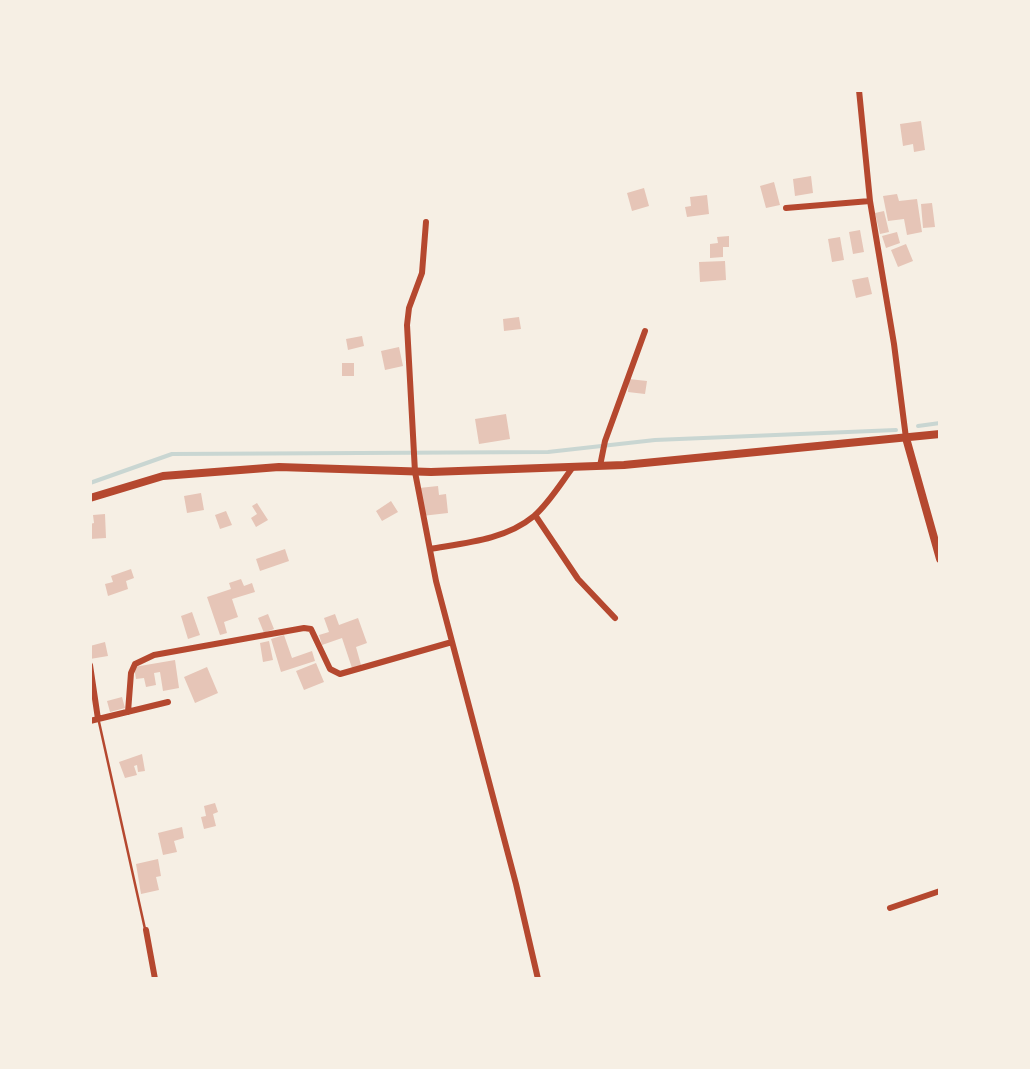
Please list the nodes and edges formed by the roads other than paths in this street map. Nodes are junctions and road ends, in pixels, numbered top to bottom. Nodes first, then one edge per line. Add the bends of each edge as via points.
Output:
1 (859, 90) edge
2 (870, 201) junction
3 (786, 208) dead end
4 (426, 222) dead end
5 (645, 332) dead end
6 (940, 434) edge
7 (906, 438) junction
8 (600, 463) junction
9 (573, 467) junction
10 (415, 468) junction
11 (90, 498) edge
12 (535, 515) junction
13 (430, 550) junction
14 (940, 559) edge
15 (615, 618) dead end
16 (452, 642) junction
17 (90, 665) edge
18 (168, 702) dead end
19 (128, 712) junction
20 (94, 720) edge
21 (940, 890) edge
22 (890, 908) dead end
23 (146, 930) joint
24 (155, 979) edge
25 (538, 979) edge

1 - 2 street
2 - 3 street
2 - 7 street
4 - 10 street via 422,273 406,325
5 - 8 street
6 - 7 street
7 - 8 street
7 - 14 street
8 - 9 street
9 - 10 street
9 - 12 street
10 - 11 street via 279,467 162,476
10 - 13 street
12 - 13 street via 488,538
12 - 15 street via 578,579
13 - 16 street
16 - 19 street via 340,674 304,628 154,655 134,664
16 - 25 street
17 - 20 street
18 - 19 street
19 - 20 street
20 - 23 lane
21 - 22 street
23 - 24 street

